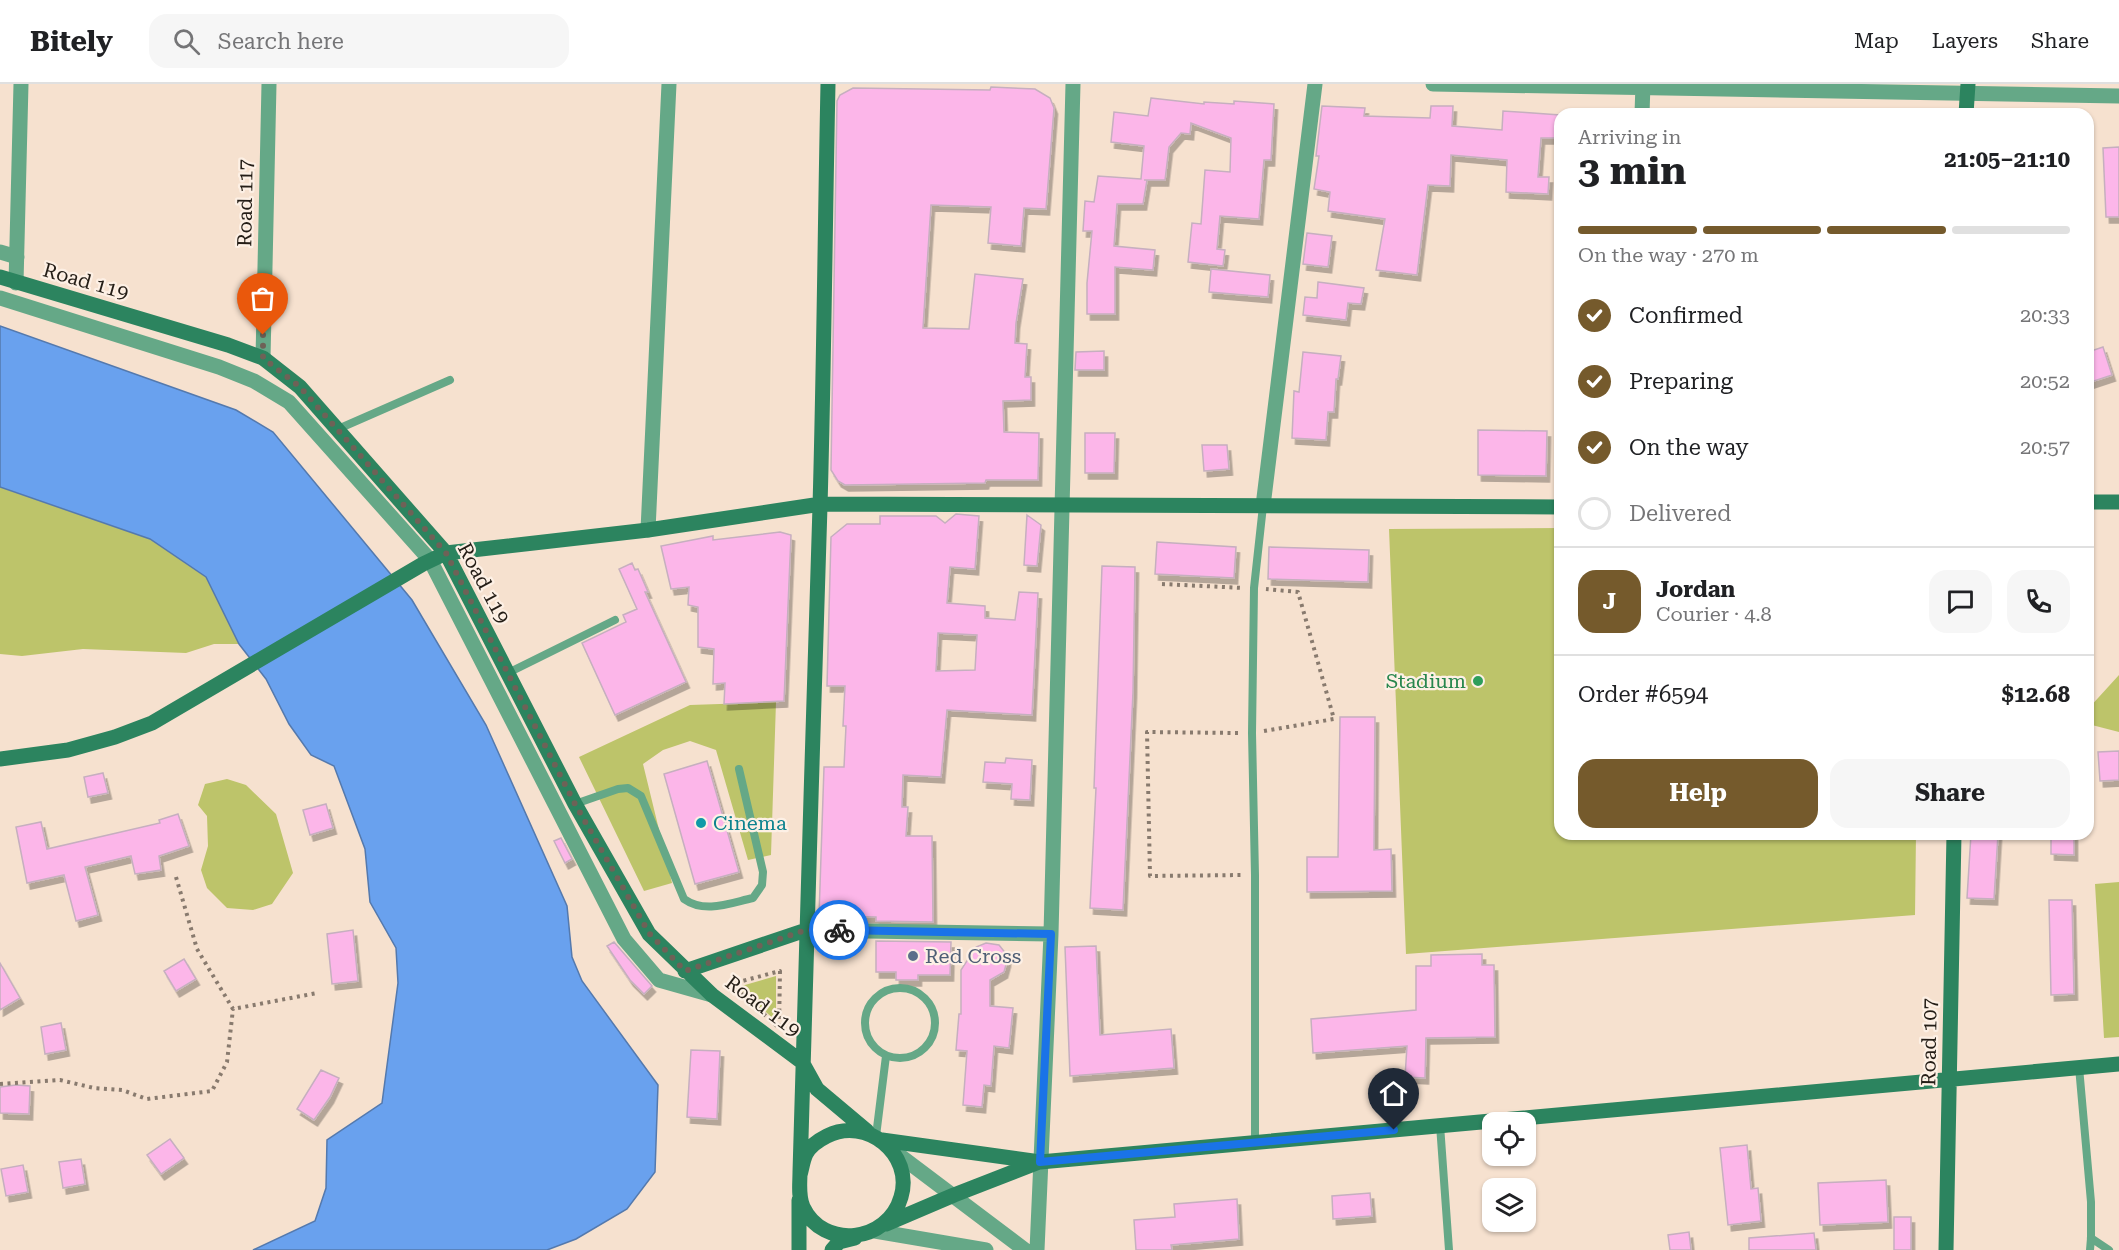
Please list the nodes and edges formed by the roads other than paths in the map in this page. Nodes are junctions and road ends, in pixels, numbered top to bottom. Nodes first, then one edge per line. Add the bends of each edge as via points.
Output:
1 (21, 84) edge
2 (269, 84) edge
3 (669, 84) edge
4 (828, 84) edge
5 (1073, 84) edge
6 (1315, 84) edge
7 (1433, 84) edge
8 (1643, 85) edge
9 (1967, 88) edge
10 (2119, 96) edge
11 (1642, 108) edge
12 (1966, 108) edge
13 (0, 252) edge
14 (17, 257) junction
15 (0, 277) edge
16 (16, 283) junction
17 (0, 298) edge
18 (263, 358) junction
19 (450, 380) dead end
20 (338, 429) junction
21 (2094, 502) edge
22 (2119, 502) edge
23 (820, 504) junction
24 (1061, 505) junction
25 (1263, 506) junction
26 (1554, 507) edge
27 (648, 530) junction
28 (446, 553) junction
29 (426, 562) junction
30 (615, 620) dead end
31 (508, 673) junction
32 (0, 759) edge
33 (739, 769) dead end
34 (575, 804) junction
35 (1954, 840) edge
36 (806, 930) junction
37 (1051, 934) junction
38 (685, 971) junction
39 (712, 995) junction
40 (886, 1056) junction
41 (802, 1062) junction
42 (2119, 1064) edge
43 (2079, 1067) junction
44 (1949, 1079) junction
45 (1440, 1125) junction
46 (880, 1140) junction
47 (1256, 1142) junction
48 (1040, 1162) junction
49 (800, 1174) junction
50 (799, 1194) junction
51 (954, 1195) junction
52 (875, 1230) junction
53 (2091, 1238) junction
54 (939, 1246) edge
55 (799, 1250) edge
56 (832, 1250) edge
57 (986, 1250) edge
58 (1025, 1250) edge
59 (1037, 1250) edge
60 (1449, 1250) edge
61 (1946, 1250) edge
62 (2090, 1250) edge
63 (2109, 1250) edge

1 - 14 street
2 - 18 street, Road 117
3 - 27 street
4 - 23 street
5 - 24 street
6 - 25 street
7 - 8 street
8 - 9 street
8 - 11 street
9 - 10 street
9 - 12 street
13 - 14 street
14 - 16 street
15 - 16 street, Road 119
16 - 18 street, Road 119
17 - 29 street via 219,367 254,381 289,402
18 - 20 street, Road 119 via 300,387
19 - 20 lane
20 - 28 street, Road 119
21 - 22 street
23 - 24 street
23 - 27 street
23 - 36 street
24 - 25 street
24 - 37 street
25 - 26 street
25 - 47 lane via 1254,588 1252,733
27 - 28 street
28 - 29 street
28 - 31 street, Road 119
29 - 32 street via 152,723 68,750
29 - 39 street via 624,939 659,980
30 - 31 lane
31 - 34 street, Road 119
33 - 34 lane via 763,872 762,885 753,898 712,907 694,906 684,899 641,796 628,788 618,789
34 - 38 street, Road 119 via 649,933
35 - 44 street, Road 107
36 - 37 street
36 - 38 street
36 - 41 street
37 - 48 street
38 - 39 street, Road 119
39 - 41 street, Road 119
40 - 40 lane via 914,1056 930,1043 934,1032 936,1021 927,1000 907,988 885,991 869,1007 865,1018 869,1040
40 - 46 lane
41 - 46 street via 817,1089
41 - 49 street
42 - 43 street
43 - 44 street
43 - 53 lane
44 - 45 street
44 - 61 street, Road 107
45 - 47 street
45 - 60 lane
46 - 48 street
46 - 49 street via 854,1130 842,1130 818,1141 805,1155
46 - 51 street
46 - 52 street via 903,1174 903,1191 897,1208
47 - 48 street
48 - 51 street
48 - 59 street
49 - 50 street
50 - 52 street via 809,1217 828,1232 841,1236
50 - 55 street
51 - 52 street
51 - 58 street
52 - 54 street
52 - 56 street via 839,1242
53 - 62 lane
53 - 63 lane
54 - 57 street

